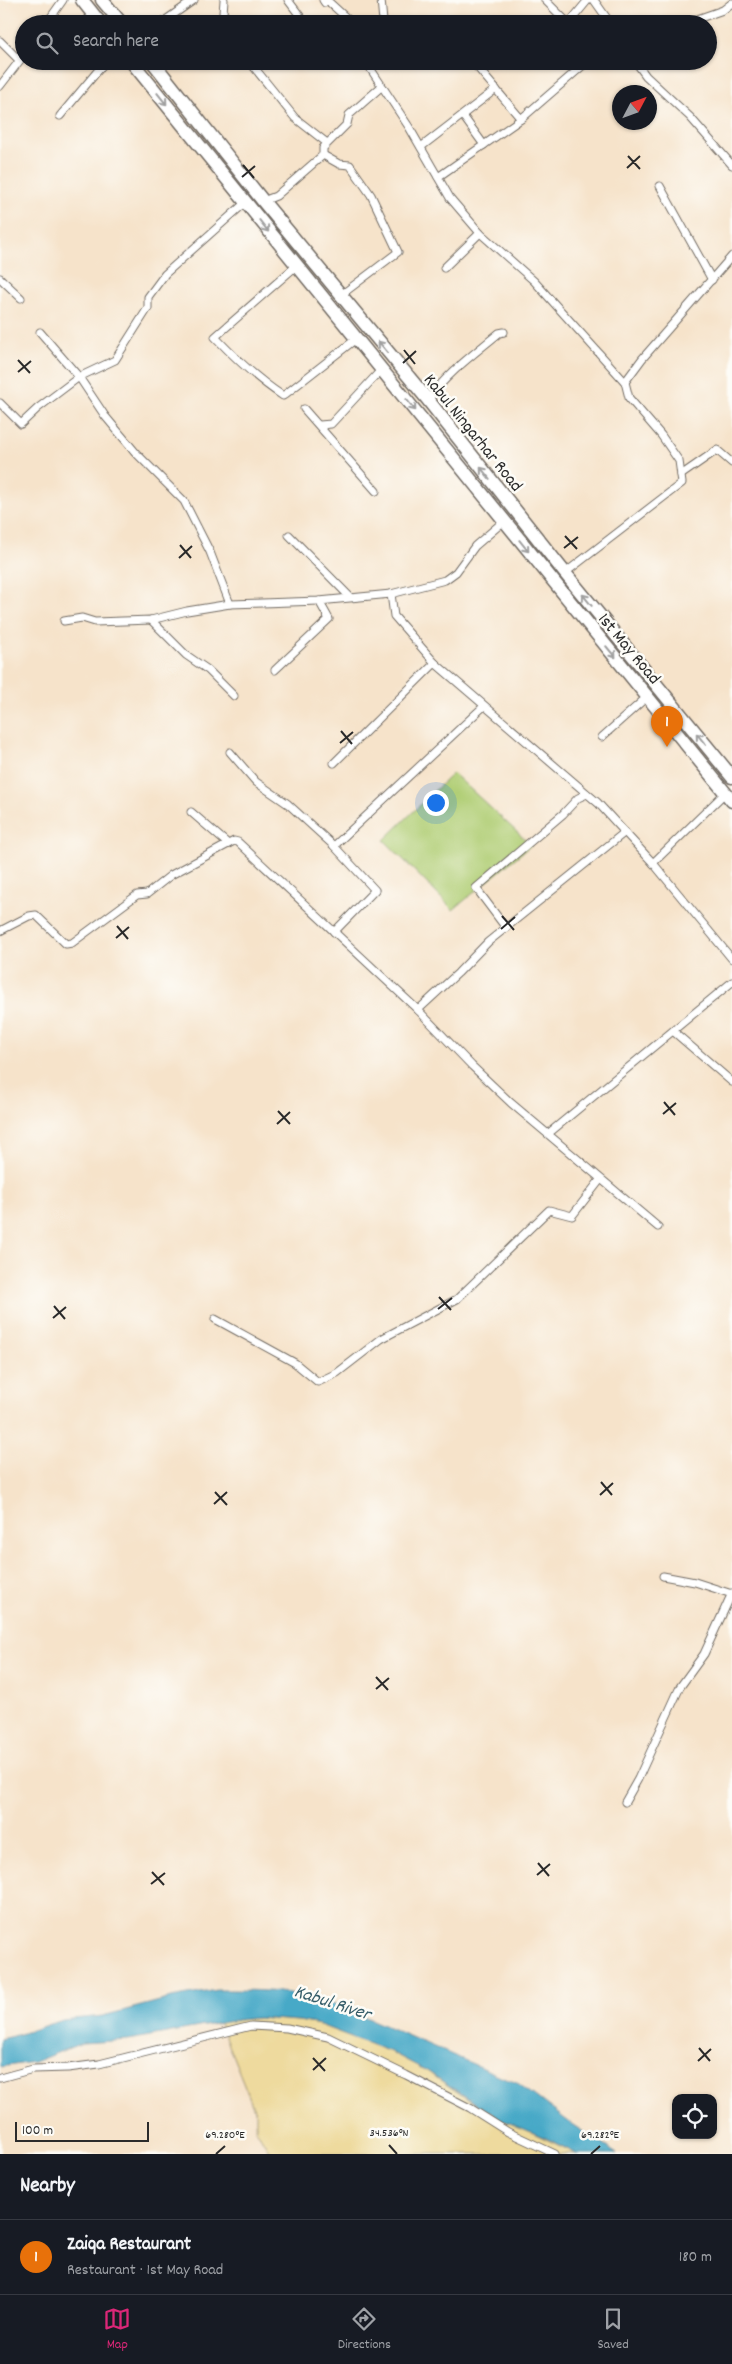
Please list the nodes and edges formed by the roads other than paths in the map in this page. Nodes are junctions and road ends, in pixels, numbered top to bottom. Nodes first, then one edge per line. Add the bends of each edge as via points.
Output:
1 (63, 0) edge
2 (82, 0) edge
3 (102, 0) edge
4 (194, 0) edge
5 (224, 0) edge
6 (288, 0) edge
7 (323, 0) edge
8 (381, 0) edge
9 (545, 0) edge
10 (588, 0) edge
11 (594, 0) edge
12 (732, 3) edge
13 (52, 15) edge
14 (94, 15) edge
15 (114, 15) edge
16 (174, 15) edge
17 (224, 15) edge
18 (299, 15) edge
19 (344, 15) edge
20 (382, 15) edge
21 (560, 15) edge
22 (576, 15) edge
23 (605, 15) edge
24 (709, 15) edge
25 (0, 41) edge
26 (15, 52) edge
27 (15, 65) edge
28 (98, 70) edge
29 (138, 70) edge
30 (159, 70) edge
31 (256, 70) edge
32 (373, 70) edge
33 (480, 70) edge
34 (577, 70) edge
35 (642, 70) edge
36 (0, 86) edge
37 (382, 86) junction
38 (496, 89) junction
39 (60, 116) dead end
40 (464, 116) junction
41 (521, 118) junction
42 (327, 143) junction
43 (484, 144) junction
44 (421, 147) junction
45 (323, 155) junction
46 (732, 164) edge
47 (438, 177) junction
48 (660, 186) dead end
49 (263, 201) junction
50 (246, 202) junction
51 (480, 234) junction
52 (732, 256) edge
53 (296, 266) junction
54 (444, 268) dead end
55 (0, 278) edge
56 (712, 280) junction
57 (341, 295) junction
58 (21, 298) dead end
59 (40, 332) dead end
60 (504, 332) dead end
61 (356, 339) junction
62 (382, 369) junction
63 (80, 377) junction
64 (625, 382) junction
65 (428, 400) junction
66 (0, 403) edge
67 (304, 409) dead end
68 (320, 425) junction
69 (732, 463) edge
70 (681, 475) junction
71 (376, 491) dead end
72 (504, 521) junction
73 (290, 535) dead end
74 (565, 573) junction
75 (557, 587) joint
76 (391, 594) junction
77 (350, 597) junction
78 (319, 601) junction
79 (230, 604) junction
80 (151, 620) junction
81 (64, 622) dead end
82 (435, 663) junction
83 (275, 670) dead end
84 (234, 696) dead end
85 (648, 696) junction
86 (484, 706) junction
87 (602, 738) dead end
88 (230, 752) dead end
89 (334, 763) dead end
90 (732, 777) edge
91 (587, 794) junction
92 (729, 797) edge
93 (191, 812) dead end
94 (625, 832) junction
95 (228, 844) junction
96 (334, 846) junction
97 (653, 863) junction
98 (506, 928) junction
99 (0, 931) edge
100 (334, 932) junction
101 (732, 959) edge
102 (732, 982) edge
103 (418, 1010) junction
104 (673, 1031) junction
105 (732, 1082) edge
106 (548, 1133) junction
107 (600, 1180) junction
108 (658, 1227) dead end
109 (214, 1319) dead end
110 (663, 1576) dead end
111 (732, 1594) edge
112 (625, 1802) dead end
113 (0, 2078) edge
114 (555, 2154) edge

1 - 13 street
2 - 14 highway
3 - 15 highway
4 - 16 street
5 - 17 street
6 - 18 street
7 - 19 street
8 - 20 street
9 - 21 street
10 - 22 street
11 - 23 street
12 - 24 street
25 - 26 street
27 - 36 street
28 - 39 street
29 -> 50 highway, Kabul Ningarhar Road
30 - 49 highway, Kabul Ningarhar Road
31 - 42 street via 295,118
32 - 37 street
33 - 38 street
34 - 41 street
35 - 46 street via 690,116
37 - 42 street via 349,115 347,124
37 - 44 street
38 - 40 street
38 - 41 street
40 - 43 street
40 - 44 street
41 - 43 street
42 - 45 street
43 - 47 street
44 - 47 street
45 - 49 street via 276,196
45 - 57 street via 339,164 350,165 371,195 398,252
47 - 51 street via 450,198
48 - 56 street
49 - 57 highway, Kabul Ningarhar Road
50 -> 53 highway, Kabul Ningarhar Road
50 - 63 street via 165,274 148,297 148,308 115,360
51 - 54 street
51 - 64 street via 534,281
52 - 56 street
53 - 61 highway, Kabul Ningarhar Road
53 - 61 street via 215,337 236,360 283,396
55 - 58 street
56 - 64 street
65 -> 57 highway, Kabul Ningarhar Road
59 - 63 street
60 - 65 street via 471,356
61 - 62 highway, Kabul Ningarhar Road
62 - 68 street via 331,424
62 -> 72 highway, Kabul Ningarhar Road
63 - 66 street via 21,424
63 - 79 street via 105,416 184,501 210,552
64 - 70 street via 629,398 679,461
74 -> 65 highway, Kabul Ningarhar Road
67 - 68 street
68 - 71 street
69 - 70 street via 717,450
70 - 74 street via 682,482
72 -> 75 highway, Kabul Ningarhar Road
72 - 76 street via 475,546 456,572 445,580
73 - 77 street
90 -> 74 highway, Kabul Ningarhar Road
75 -> 85 highway, 1st May Road
76 - 77 street
76 - 82 street via 394,616
77 - 78 street
78 - 79 street
78 - 83 street via 329,619
79 - 80 street
80 - 81 street via 95,622 82,618
80 - 84 street
82 - 86 street
82 - 89 street
85 - 87 street
85 - 92 highway, 1st May Road
86 - 91 street
86 - 96 street
88 - 96 street via 256,782 288,804
91 - 94 street
91 - 98 street via 578,798 476,888
92 - 97 street
93 - 95 street
94 - 97 street
94 - 98 street
95 - 99 street via 171,875 147,894 137,895 72,943 66,944 36,916
95 - 100 street via 238,842
96 - 100 street via 376,890
97 - 101 street
98 - 103 street
100 - 103 street
102 - 104 street
103 - 106 street via 511,1103
104 - 105 street
104 - 106 street
106 - 107 street
107 - 108 street
107 - 109 street via 572,1216 550,1210 457,1299 381,1340 337,1373 318,1382 295,1363
110 - 111 street
111 - 112 street via 704,1654 680,1687
113 - 114 street via 33,2069 99,2064 251,2026 287,2028 328,2037

